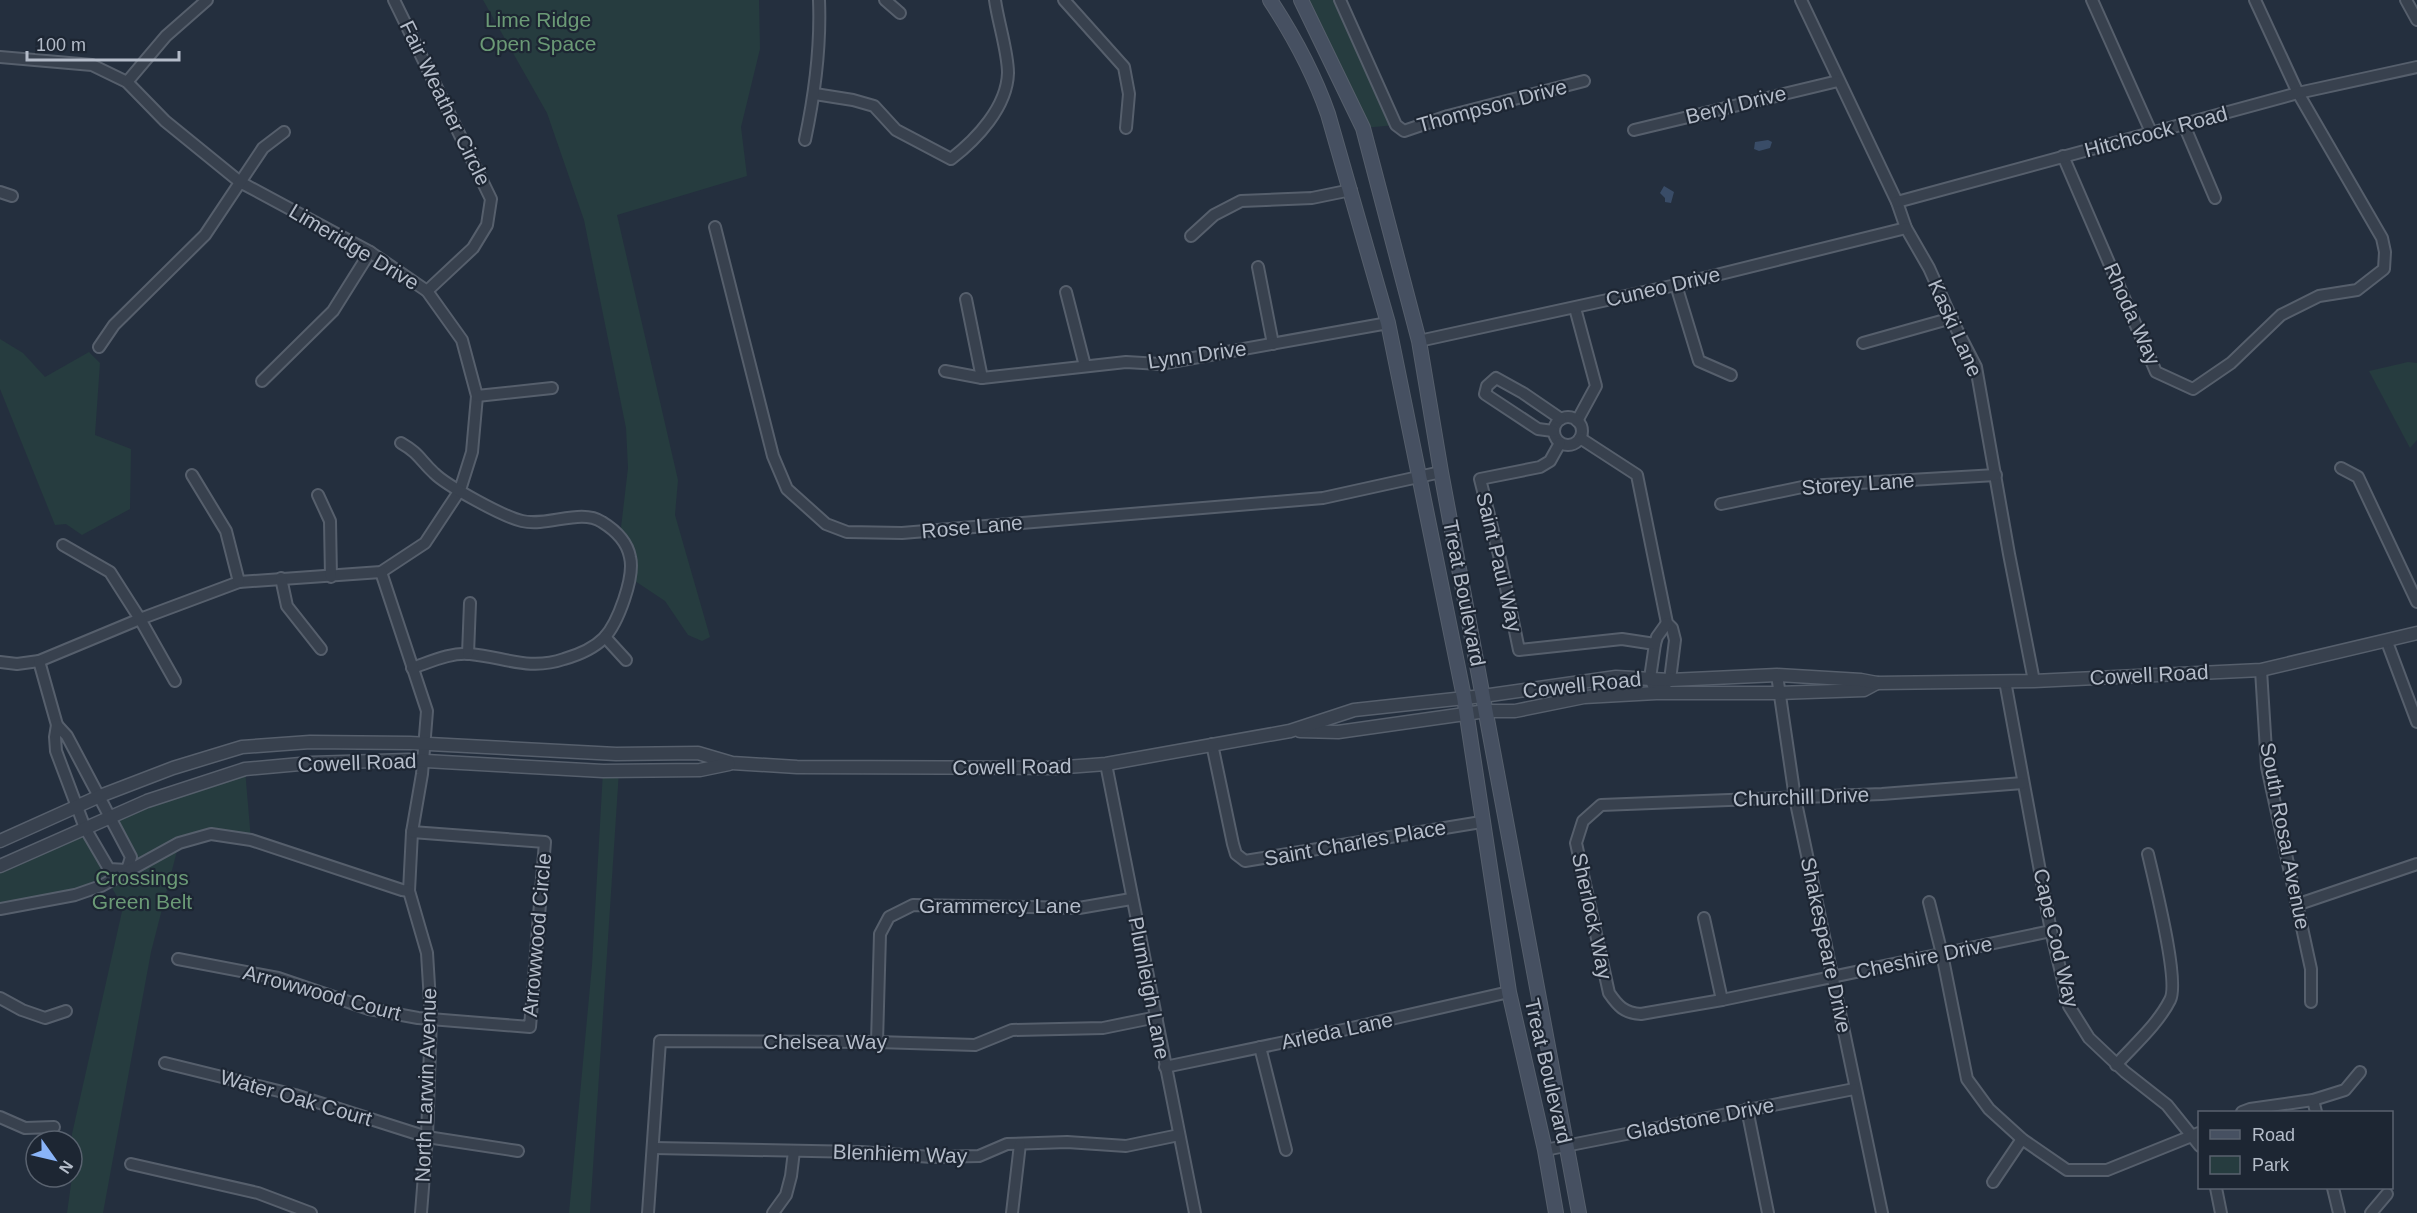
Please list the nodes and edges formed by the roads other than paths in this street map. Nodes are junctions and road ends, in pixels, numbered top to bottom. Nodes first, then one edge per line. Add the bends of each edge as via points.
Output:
1 (207, 0) edge
2 (394, 0) edge
3 (819, 0) edge
4 (885, 0) edge
5 (995, 0) edge
6 (1064, 0) edge
7 (1270, 0) edge
8 (1301, 0) edge
9 (1340, 0) edge
10 (1802, 0) edge
11 (2092, 0) edge
12 (2254, 0) edge
13 (2406, 0) edge
14 (900, 13) dead end
15 (2417, 20) edge
16 (0, 57) edge
17 (2417, 68) edge
18 (1584, 81) dead end
19 (1838, 81) junction
20 (127, 82) junction
21 (2298, 93) junction
22 (815, 94) junction
23 (2184, 125) junction
24 (1125, 128) dead end
25 (1634, 130) dead end
26 (284, 132) dead end
27 (2151, 132) junction
28 (805, 140) dead end
29 (2063, 156) junction
30 (240, 182) junction
31 (1351, 190) junction
32 (0, 192) edge
33 (12, 196) dead end
34 (2215, 198) dead end
35 (1897, 202) junction
36 (715, 226) dead end
37 (1906, 228) junction
38 (1191, 236) dead end
39 (370, 252) junction
40 (1258, 267) dead end
41 (1676, 285) junction
42 (427, 291) junction
43 (1066, 292) dead end
44 (966, 299) dead end
45 (1575, 308) junction
46 (1952, 318) junction
47 (1388, 324) junction
48 (1419, 341) junction
49 (1863, 343) dead end
50 (1273, 344) junction
51 (99, 346) dead end
52 (1085, 366) junction
53 (945, 371) dead end
54 (1731, 375) dead end
55 (982, 378) junction
56 (262, 381) dead end
57 (552, 388) dead end
58 (477, 396) junction
59 (1561, 419) junction
60 (1577, 421) junction
61 (1553, 431) junction
62 (1580, 438) junction
63 (400, 443) dead end
64 (1560, 443) junction
65 (2341, 468) dead end
66 (1441, 472) junction
67 (192, 475) dead end
68 (1996, 475) junction
69 (1420, 477) junction
70 (460, 490) junction
71 (318, 495) dead end
72 (1721, 504) dead end
73 (63, 544) dead end
74 (381, 572) junction
75 (331, 577) junction
76 (281, 579) junction
77 (239, 582) junction
78 (2417, 602) edge
79 (470, 603) dead end
80 (141, 619) junction
81 (1667, 623) junction
82 (2417, 633) edge
83 (605, 637) junction
84 (2387, 642) junction
85 (1655, 644) junction
86 (321, 650) dead end
87 (468, 654) junction
88 (626, 660) dead end
89 (39, 661) junction
90 (0, 662) edge
91 (412, 668) junction
92 (2261, 670) junction
93 (1777, 675) junction
94 (1650, 678) junction
95 (1670, 680) junction
96 (174, 681) dead end
97 (2005, 681) junction
98 (2034, 681) junction
99 (1877, 683) junction
100 (1656, 693) junction
101 (1778, 693) junction
102 (1483, 696) junction
103 (1464, 697) junction
104 (1486, 711) junction
105 (1466, 715) junction
106 (2417, 722) edge
107 (57, 724) junction
108 (1290, 730) junction
109 (425, 743) junction
110 (1212, 744) junction
111 (423, 760) junction
112 (732, 763) junction
113 (1106, 764) junction
114 (2023, 783) junction
115 (100, 796) junction
116 (1796, 798) junction
117 (77, 806) junction
118 (111, 816) junction
119 (1583, 820) joint
120 (1481, 822) junction
121 (85, 828) junction
122 (412, 832) junction
123 (0, 841) edge
124 (2148, 854) dead end
125 (2417, 864) edge
126 (0, 866) edge
127 (127, 870) junction
128 (409, 891) junction
129 (1131, 899) junction
130 (1929, 902) dead end
131 (2296, 905) junction
132 (0, 909) edge
133 (1704, 918) dead end
134 (2051, 931) junction
135 (1942, 954) junction
136 (178, 959) dead end
137 (1833, 977) junction
138 (1509, 992) junction
139 (0, 998) edge
140 (1722, 1000) junction
141 (2311, 1002) dead end
142 (1620, 1008) joint
143 (66, 1011) dead end
144 (1157, 1017) junction
145 (431, 1018) junction
146 (878, 1042) junction
147 (1260, 1047) junction
148 (165, 1063) dead end
149 (2116, 1065) junction
150 (1165, 1067) junction
151 (2360, 1072) dead end
152 (1854, 1089) junction
153 (2313, 1100) junction
154 (1747, 1109) junction
155 (2246, 1111) edge
156 (2316, 1111) edge
157 (0, 1117) edge
158 (54, 1127) dead end
159 (1179, 1135) junction
160 (427, 1137) junction
161 (2197, 1138) edge
162 (2022, 1139) junction
163 (1020, 1144) junction
164 (1568, 1145) junction
165 (654, 1148) junction
166 (1286, 1150) dead end
167 (1545, 1150) junction
168 (518, 1151) dead end
169 (794, 1151) junction
170 (131, 1164) dead end
171 (1993, 1182) dead end
172 (2216, 1189) edge
173 (2333, 1189) edge
174 (2387, 1194) dead end
175 (310, 1213) edge
176 (420, 1213) edge
177 (648, 1213) edge
178 (773, 1213) edge
179 (1012, 1213) edge
180 (1195, 1213) edge
181 (1556, 1213) edge
182 (1579, 1213) edge
183 (1768, 1213) edge
184 (1881, 1213) edge
185 (2222, 1213) edge
186 (2339, 1213) edge
187 (2371, 1213) edge

1 - 20 street via 166,36
2 - 42 street, Fair Weather Circle via 491,199 488,225 473,248
3 - 22 street via 821,39
4 - 14 street
5 - 22 street via 1008,72 1003,97 968,146 951,159 896,130 874,106
6 - 24 street via 1124,67 1129,94
7 - 31 main road, Treat Boulevard via 1318,87
8 - 48 main road, Treat Boulevard via 1363,129
9 - 18 street, Thompson Drive via 1396,125 1404,131
10 - 19 street, Kaski Lane
11 - 27 street
12 - 21 street
13 - 15 street
16 - 20 street, Limeridge Drive via 92,65
17 - 21 street, Hitchcock Road
19 - 25 street, Beryl Drive
19 - 35 street, Kaski Lane
20 - 30 street, Limeridge Drive via 165,121
21 - 23 street, Hitchcock Road
21 - 29 street, Rhoda Way via 2382,238 2384,269 2357,290 2319,296 2281,315 2231,363 2193,389 2156,372
22 - 28 street
23 - 27 street, Hitchcock Road
23 - 34 street
26 - 30 street via 264,148
27 - 29 street, Hitchcock Road
29 - 35 street, Hitchcock Road
30 - 39 street, Limeridge Drive
30 - 51 street via 206,235 114,325
31 - 38 street via 1312,198 1241,201 1214,215
31 - 47 main road, Treat Boulevard
32 - 33 street
35 - 37 street, Kaski Lane
36 - 69 street, Rose Lane via 773,456 787,489 826,524 847,532 909,532 1323,498
37 - 41 street, Cuneo Drive
37 - 46 street, Kaski Lane
39 - 42 street, Limeridge Drive
39 - 56 street via 333,311
40 - 50 street, Lynn Drive
41 - 45 street, Cuneo Drive
41 - 54 street via 1699,361
42 - 58 street, Limeridge Drive via 462,340
43 - 52 street
44 - 55 street
45 - 48 street, Cuneo Drive
45 - 60 street via 1596,386
46 - 49 street
46 - 68 street, Kaski Lane via 1976,367
47 - 50 street, Lynn Drive
47 - 69 main road, Treat Boulevard
48 - 66 main road, Treat Boulevard
50 - 52 street, Lynn Drive via 1160,364
52 - 55 street, Lynn Drive
53 - 55 street, Lynn Drive
57 - 58 street
58 - 70 street, Limeridge Drive via 472,453
59 - 60 street
59 - 61 street
59 - 61 street via 1496,378 1488,386 1485,394 1538,429
60 - 62 street via 1582,429
61 - 64 street
62 - 64 street via 1573,444
62 - 81 street via 1637,475
63 - 70 street via 418,453 435,474
64 - 85 street, Saint Paul Way via 1550,461 1540,467 1480,479 1519,650 1623,639
65 - 78 street via 2358,477
66 - 69 street, Rose Lane
66 - 102 main road, Treat Boulevard
67 - 77 street via 226,531
68 - 72 street, Storey Lane via 1807,486
68 - 98 street, Kaski Lane
69 - 103 main road, Treat Boulevard
70 - 74 street, Limeridge Drive via 425,543
70 - 83 street via 522,521 555,522 579,515 600,520 620,536 630,557 629,586
71 - 75 street via 330,520
73 - 80 street via 110,572
74 - 75 street, Limeridge Drive
74 - 91 street, North Larwin Avenue
75 - 76 street, Limeridge Drive
76 - 77 street, Limeridge Drive
76 - 86 street via 287,606
77 - 80 street, Limeridge Drive
79 - 87 street
80 - 89 street, Limeridge Drive
80 - 96 street
81 - 85 street
81 - 95 street via 1676,640
82 - 84 street, Cowell Road
83 - 87 street via 586,650 549,664 526,665
83 - 88 street
84 - 92 street, Cowell Road
84 - 106 street
85 - 94 street
87 - 91 street
89 - 90 street, Limeridge Drive
89 - 107 street
91 - 109 street, North Larwin Avenue via 426,711
92 - 98 street, Cowell Road
92 - 131 street, South Rosal Avenue via 2267,767
93 - 95 street, Cowell Road
93 - 99 street, Cowell Road
93 - 101 street, Shakespeare Drive
94 - 95 street, Cowell Road
94 - 100 street
94 - 102 street, Cowell Road via 1616,677
95 - 100 street
97 - 98 street, Cowell Road
97 - 99 street, Cowell Road
97 - 114 street, Cape Cod Way
99 - 101 street, Cowell Road via 1864,690
100 - 101 street, Cowell Road
100 - 104 street, Cowell Road via 1584,697 1515,711
101 - 116 street, Shakespeare Drive
102 - 103 street, Cowell Road
102 - 104 main road, Treat Boulevard
103 - 105 main road, Treat Boulevard
103 - 108 street, Cowell Road via 1354,710
104 - 105 street, Cowell Road
104 - 164 main road, Treat Boulevard
105 - 108 street, Cowell Road via 1338,732
105 - 120 main road, Treat Boulevard
107 - 115 street
107 - 117 street via 56,751
108 - 110 street, Cowell Road
109 - 111 street, North Larwin Avenue
109 - 112 street, Cowell Road via 616,754 698,753
109 - 115 street, Cowell Road via 310,742 242,747
110 - 113 street, Cowell Road
110 - 120 street, Saint Charles Place via 1233,844 1236,854 1245,861
111 - 112 street, Cowell Road via 603,771 700,770
111 - 118 street, Cowell Road via 245,769
111 - 122 street, North Larwin Avenue
112 - 113 street, Cowell Road via 996,769
113 - 129 street, Plumleigh Lane
114 - 116 street, Churchill Drive
114 - 134 street, Cape Cod Way
115 - 117 street, Cowell Road
115 - 118 street
116 - 119 street, Churchill Drive via 1601,806
116 - 137 street, Shakespeare Drive
117 - 121 street
117 - 123 street, Cowell Road
118 - 121 street, Cowell Road
118 - 127 street via 131,857
119 - 142 street, Sherlock Way via 1576,843 1609,993
120 - 138 main road, Treat Boulevard
121 - 126 street, Cowell Road
121 - 127 street via 109,869
122 - 128 street, North Larwin Avenue
122 - 145 street, Arrowwood Circle via 544,842 530,1027
124 - 149 street via 2172,974 2172,998
125 - 131 street
127 - 128 street via 180,843 211,834 251,840
127 - 132 street via 101,886 75,895
128 - 145 street, North Larwin Avenue via 428,953
129 - 144 street, Plumleigh Lane
129 - 146 street, Grammercy Lane via 1079,908 913,905 889,917 880,934
130 - 135 street
131 - 141 street, South Rosal Avenue via 2311,969
133 - 140 street
134 - 135 street, Cheshire Drive
134 - 149 street, Cape Cod Way via 2069,1006 2089,1038
135 - 137 street, Cheshire Drive
135 - 162 street via 1967,1079 1989,1109
136 - 145 street, Arrowwood Court via 278,978 369,1009
137 - 140 street, Cheshire Drive
137 - 152 street, Shakespeare Drive
138 - 147 street, Arleda Lane
138 - 167 main road, Treat Boulevard
139 - 143 street via 45,1018
140 - 142 street, Cheshire Drive via 1641,1014
144 - 146 street, Chelsea Way via 1103,1028 1012,1030 975,1045
144 - 150 street, Plumleigh Lane
145 - 160 street, North Larwin Avenue
146 - 165 street, Chelsea Way via 660,1041
147 - 150 street, Arleda Lane
147 - 166 street
148 - 160 street, Water Oak Court via 295,1095
149 - 161 street, Cape Cod Way via 2167,1105
150 - 159 street, Plumleigh Lane
151 - 153 street via 2345,1090
152 - 154 street, Gladstone Drive
152 - 184 street, Shakespeare Drive
153 - 155 street
153 - 156 street
154 - 164 street, Gladstone Drive
154 - 183 street
157 - 158 street via 25,1128
159 - 163 street, Blenhiem Way via 1126,1146
159 - 180 street, Plumleigh Lane
160 - 168 street, Water Oak Court
160 - 176 street, North Larwin Avenue
161 - 162 street via 2107,1170 2067,1170
162 - 171 street
163 - 169 street, Blenhiem Way via 1007,1144 979,1156
163 - 179 street
164 - 167 street, Gladstone Drive
164 - 182 main road, Treat Boulevard
165 - 169 street, Blenhiem Way
165 - 177 street, Chelsea Way
167 - 181 main road, Treat Boulevard
169 - 178 street via 786,1195
170 - 175 street via 258,1193
172 - 185 street
173 - 186 street
174 - 187 street

